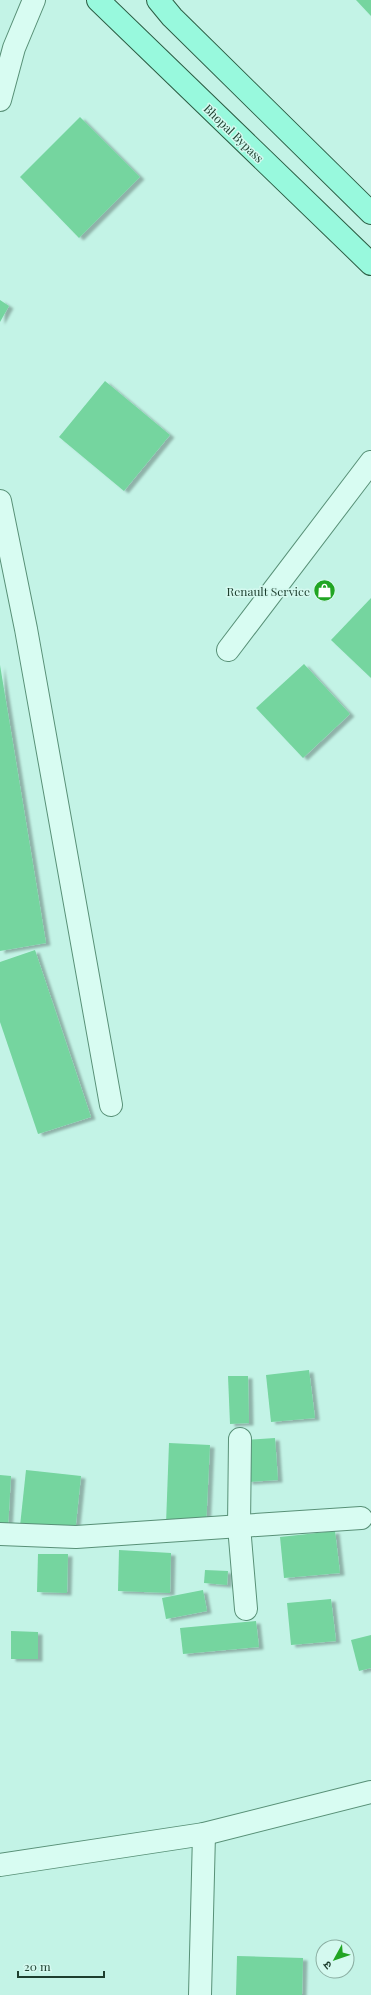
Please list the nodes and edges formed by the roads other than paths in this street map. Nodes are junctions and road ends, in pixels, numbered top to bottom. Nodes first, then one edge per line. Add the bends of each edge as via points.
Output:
1 (34, 0) edge
2 (98, 0) edge
3 (158, 0) edge
4 (7, 46) edge
5 (0, 100) edge
6 (371, 213) edge
7 (371, 264) edge
8 (371, 462) edge
9 (0, 501) edge
10 (228, 650) dead end
11 (111, 1106) dead end
12 (240, 1439) dead end
13 (361, 1518) dead end
14 (239, 1526) junction
15 (0, 1534) edge
16 (246, 1609) dead end
17 (371, 1792) edge
18 (204, 1834) junction
19 (0, 1865) edge
20 (200, 1995) edge

1 - 4 street
2 - 7 main road, Bhopal Bypass
3 - 6 main road via 172,17
4 - 5 street
8 - 10 street
9 - 11 street
12 - 14 street
13 - 14 street
14 - 15 street via 76,1537
14 - 16 street
17 - 18 street
18 - 19 street
18 - 20 street

